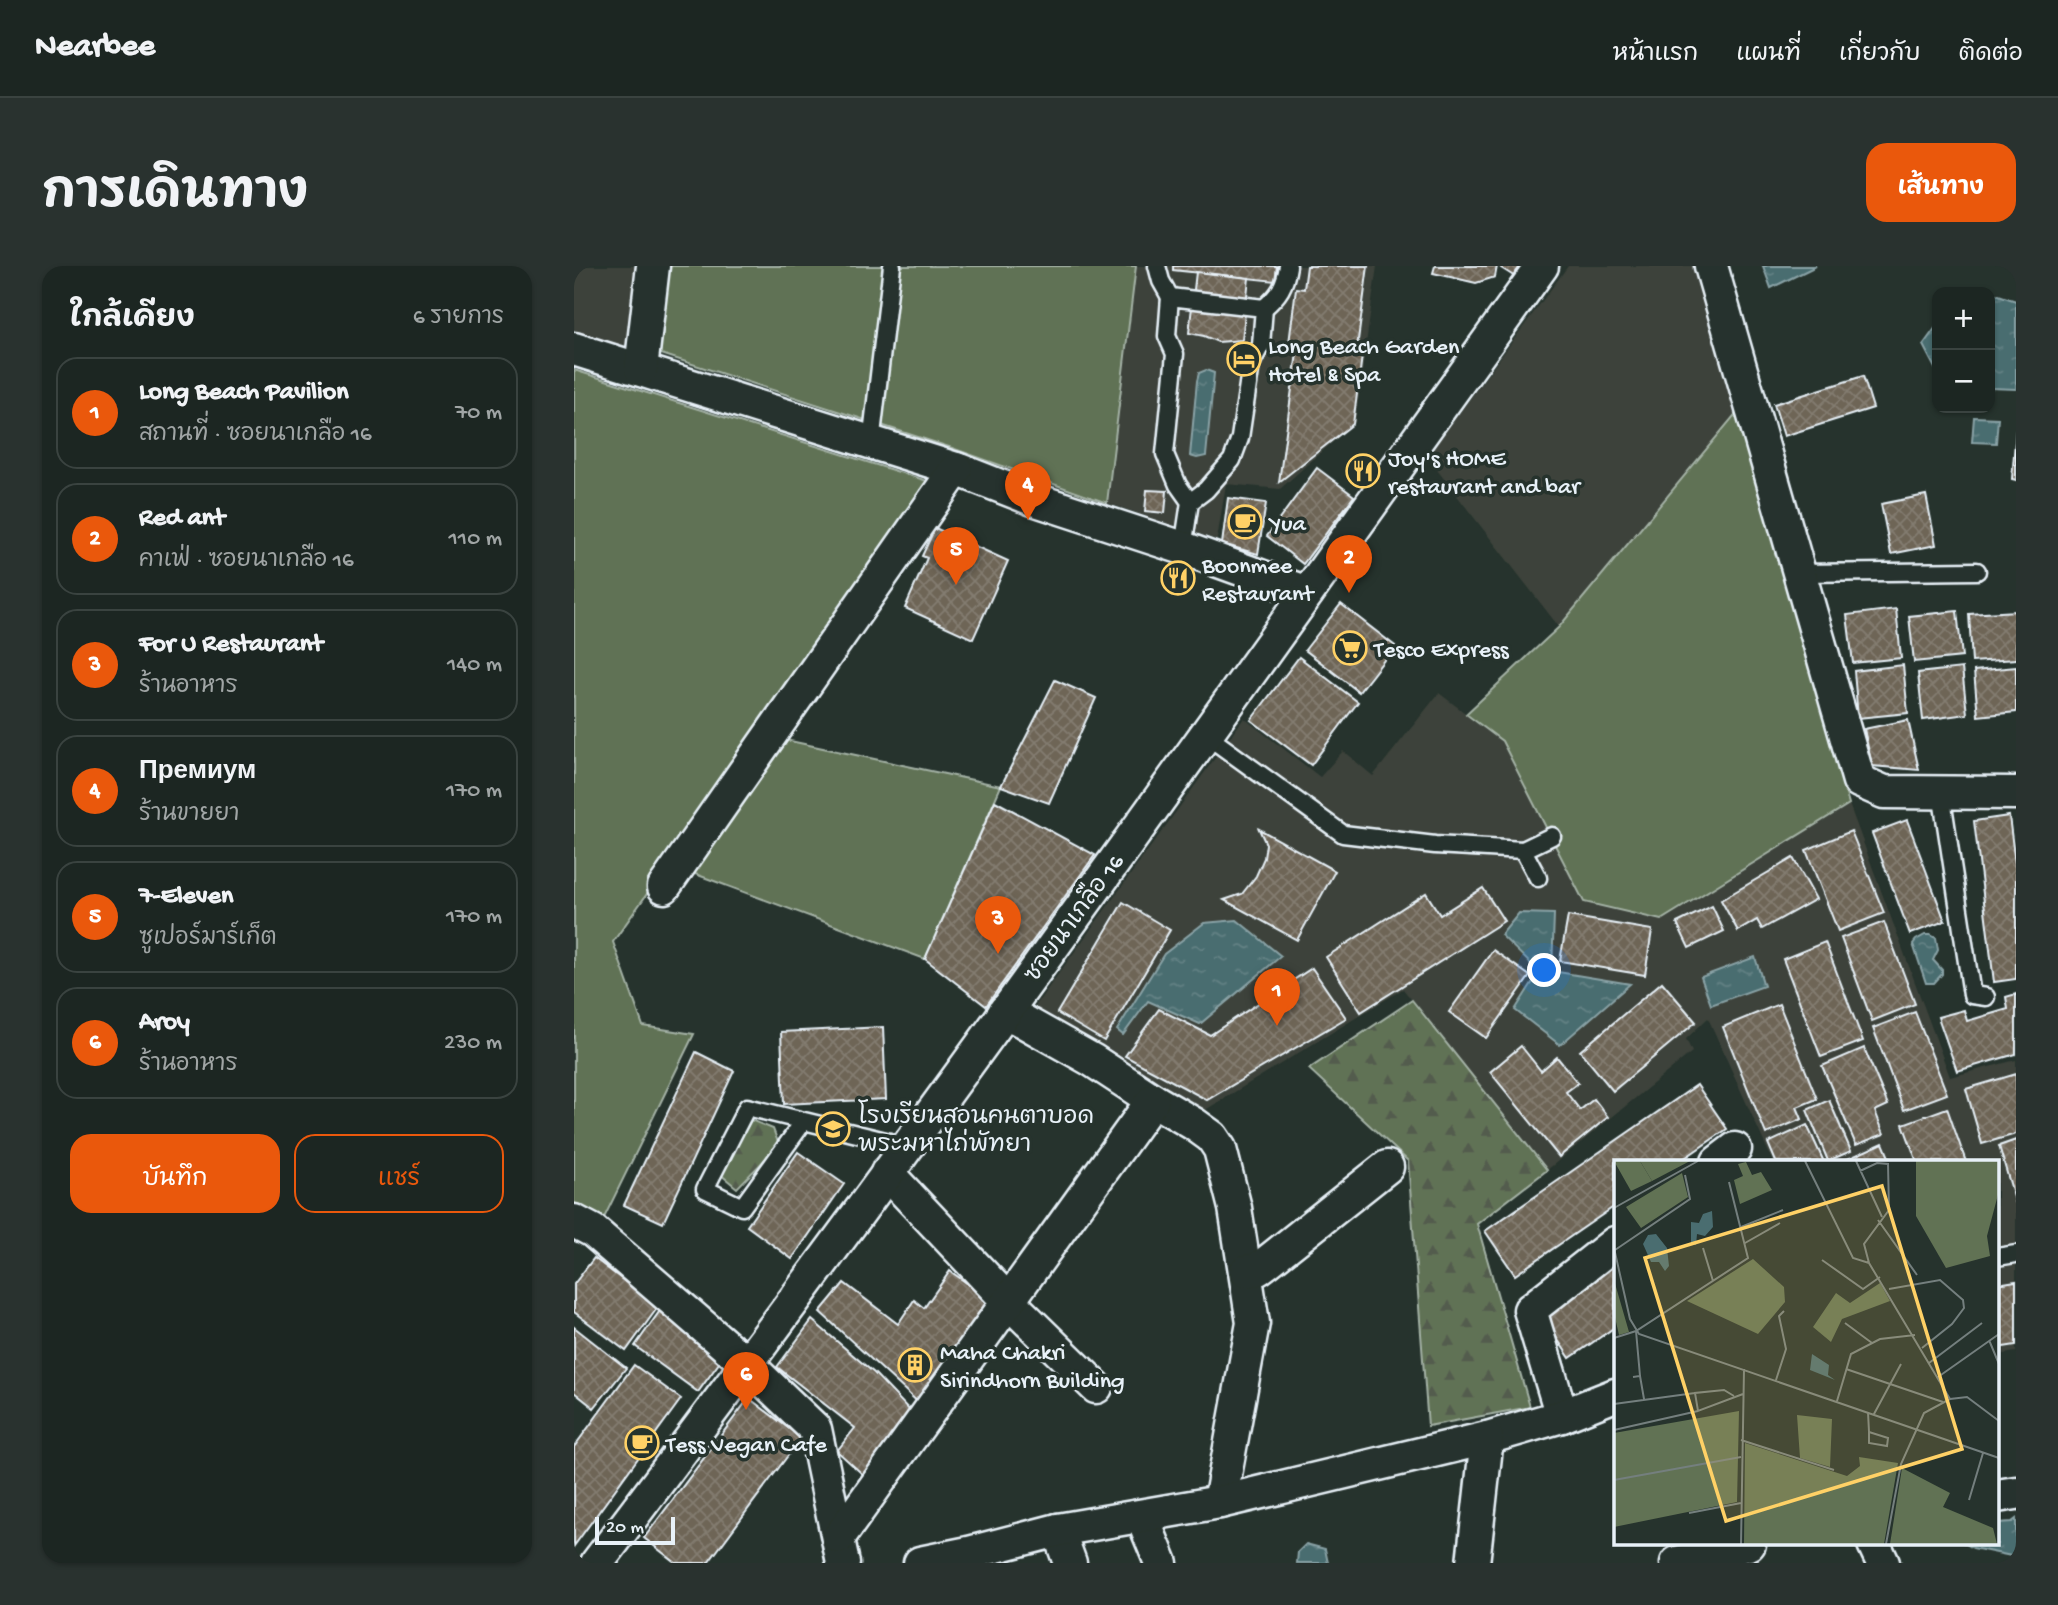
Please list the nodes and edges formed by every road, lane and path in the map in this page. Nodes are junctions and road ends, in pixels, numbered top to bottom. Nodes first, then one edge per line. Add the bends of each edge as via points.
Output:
1 (653, 266) edge
2 (892, 266) edge
3 (1157, 266) edge
4 (1288, 266) edge
5 (1542, 266) edge
6 (1711, 266) edge
7 (1170, 297) junction
8 (1264, 308) junction
9 (574, 349) edge
10 (641, 369) junction
11 (871, 443) junction
12 (956, 469) junction
13 (1190, 502) junction
14 (1183, 548) junction
15 (1977, 571) dead end
16 (1798, 573) junction
17 (1307, 593) junction
18 (1206, 735) junction
19 (1941, 792) junction
20 (2016, 793) edge
21 (1552, 836) dead end
22 (1523, 850) junction
23 (1538, 878) dead end
24 (664, 887) dead end
25 (1986, 997) dead end
26 (1005, 1011) junction
27 (1153, 1100) junction
28 (804, 1121) junction
29 (906, 1146) junction
30 (1387, 1167) dead end
31 (887, 1173) junction
32 (574, 1221) edge
33 (1614, 1243) edge
34 (2016, 1254) edge
35 (1998, 1257) edge
36 (1246, 1271) junction
37 (1009, 1301) junction
38 (748, 1365) junction
39 (1096, 1387) dead end
40 (1614, 1395) edge
41 (1562, 1416) junction
42 (1487, 1438) junction
43 (2016, 1493) edge
44 (1998, 1496) edge
45 (1220, 1502) junction
46 (1142, 1517) junction
47 (1058, 1530) junction
48 (1741, 1546) edge
49 (1875, 1546) edge
50 (841, 1550) edge
51 (971, 1558) edge
52 (597, 1563) edge
53 (920, 1563) edge
54 (1070, 1563) edge
55 (1161, 1563) edge
56 (1473, 1563) edge
57 (1677, 1563) edge
58 (1883, 1563) edge

1 - 10 street
2 - 11 lane
3 - 7 lane
4 - 8 lane via 1280,294
5 - 17 street, ซอยนาเกลือ 16
6 - 16 street
7 - 8 lane
7 - 13 lane via 1167,336 1175,354 1165,454
8 - 13 lane via 1261,345 1251,364 1240,438 1232,460
9 - 10 street
10 - 11 street
11 - 12 street
12 - 14 street
12 - 24 street
13 - 14 lane
14 - 17 street
15 - 16 lane
16 - 19 street via 1859,781 1884,792
17 - 18 street, ซอยนาเกลือ 16
18 - 22 lane via 1343,834
18 - 26 street, ซอยนาเกลือ 16
19 - 20 street
19 - 25 lane via 1972,995
21 - 22 lane
22 - 23 lane
26 - 27 street
26 - 29 street, ซอยนาเกลือ 16
27 - 36 street via 1212,1137 1220,1149
27 - 37 street
28 - 28 lane via 747,1107 705,1189 742,1207
28 - 29 lane
29 - 31 street, ซอยนาเกลือ 16
30 - 36 street via 1258,1269
31 - 37 street
31 - 38 street, ซอยนาเกลือ 16
32 - 38 street via 593,1231
33 - 41 street via 1530,1310
34 - 35 lane
36 - 45 street via 1253,1322
37 - 39 street
37 - 50 street
38 - 50 street via 815,1429
38 - 52 street, ซอยนาเกลือ 16
40 - 41 street
41 - 42 street
42 - 45 street
42 - 56 street
43 - 44 street
45 - 46 street
46 - 47 street
46 - 55 street
47 - 51 street
47 - 54 street
48 - 57 street
49 - 58 street
51 - 53 street

